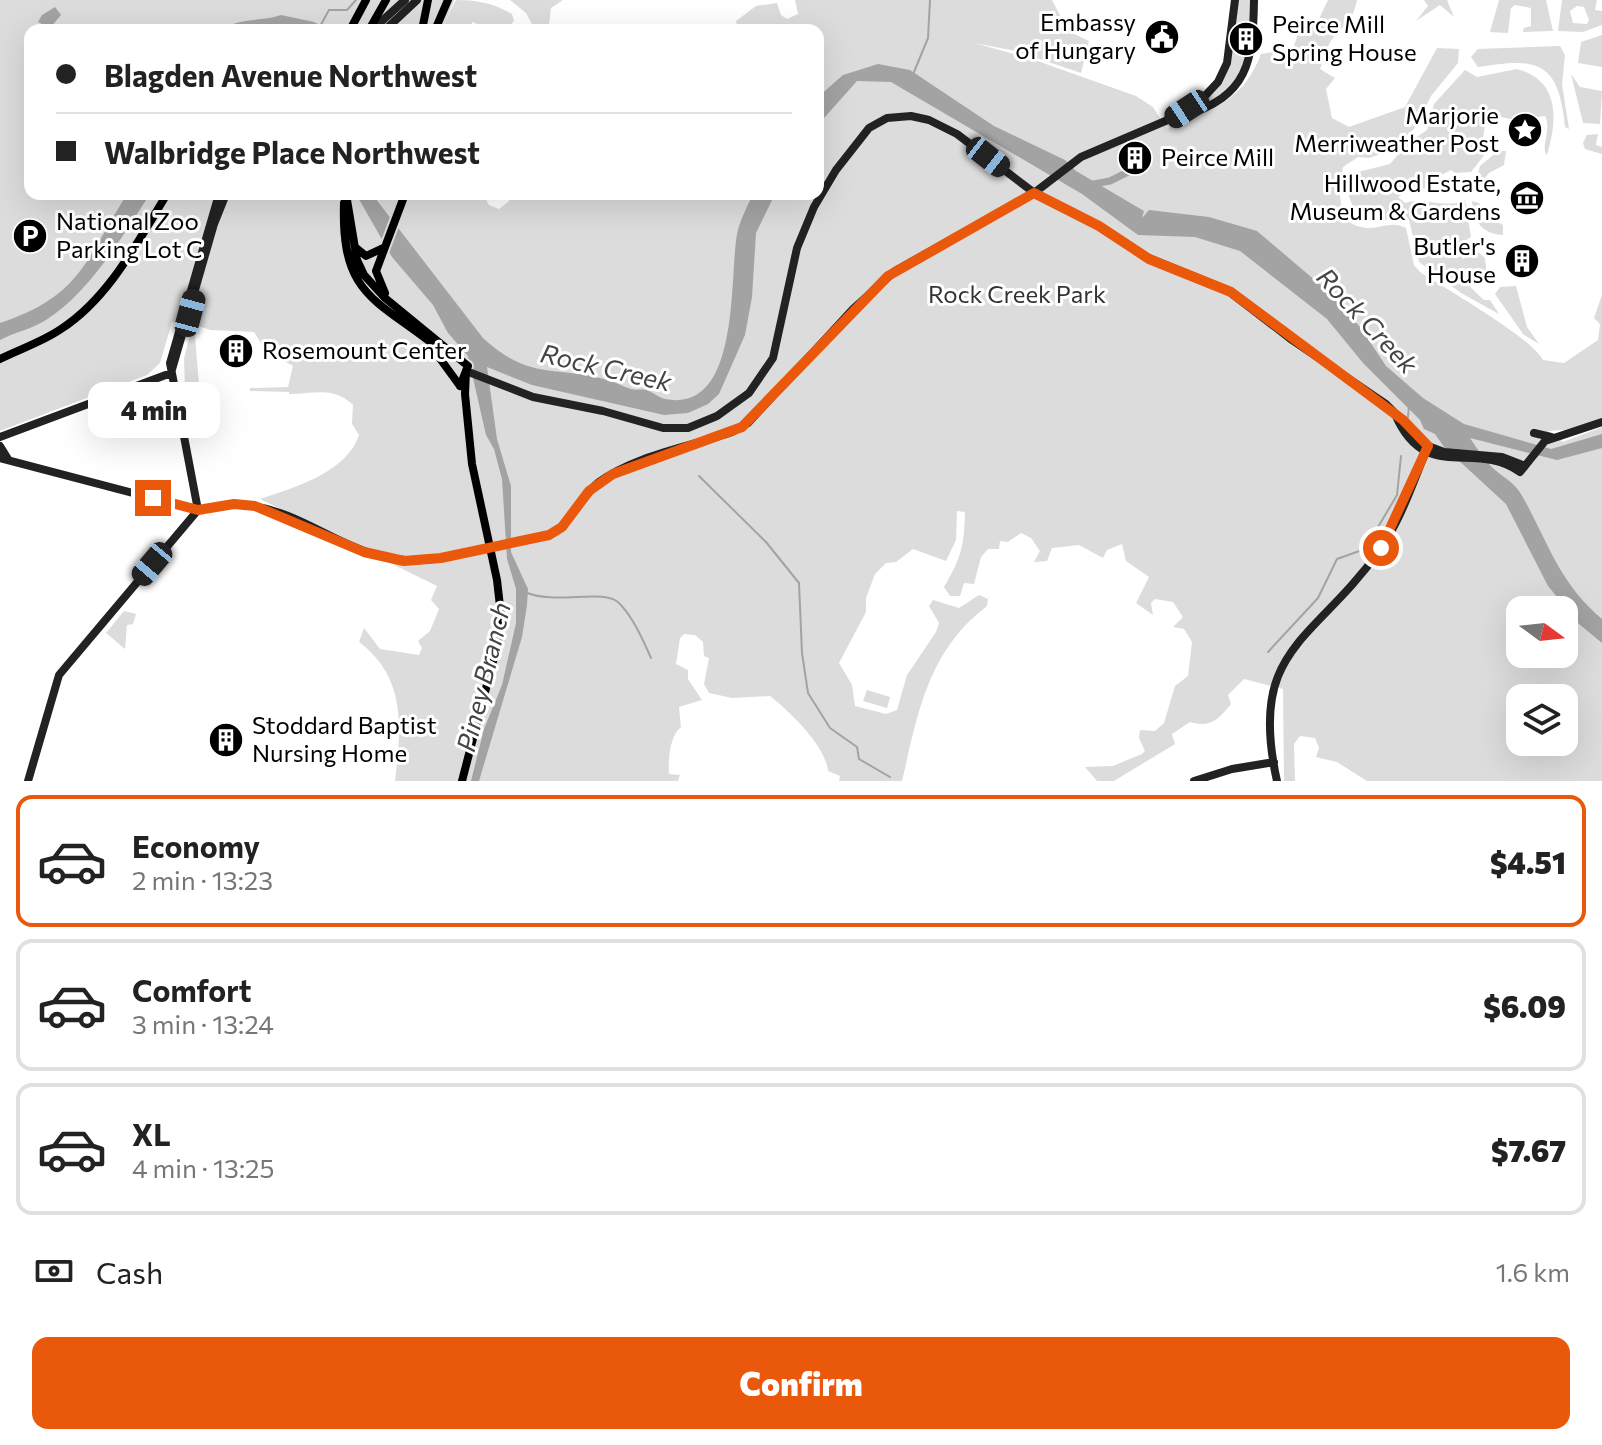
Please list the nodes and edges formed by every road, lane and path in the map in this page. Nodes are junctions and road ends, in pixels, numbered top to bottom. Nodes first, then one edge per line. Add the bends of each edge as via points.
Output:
1 (366, 0) edge
2 (386, 0) edge
3 (428, 0) edge
4 (448, 0) edge
5 (1235, 0) edge
6 (1254, 0) edge
7 (410, 2) edge
8 (353, 24) edge
9 (373, 24) edge
10 (377, 24) edge
11 (390, 24) edge
12 (423, 24) edge
13 (438, 24) edge
14 (1170, 119) junction
15 (1038, 191) junction
16 (824, 192) edge
17 (163, 200) edge
18 (217, 200) edge
19 (224, 200) edge
20 (345, 200) edge
21 (346, 200) edge
22 (403, 200) edge
23 (819, 200) edge
24 (354, 246) junction
25 (383, 247) junction
26 (357, 272) junction
27 (405, 314) junction
28 (418, 334) junction
29 (0, 359) edge
30 (469, 370) junction
31 (171, 373) junction
32 (462, 390) junction
33 (1602, 422) edge
34 (1534, 433) dead end
35 (1568, 435) junction
36 (0, 437) edge
37 (1551, 437) junction
38 (0, 446) edge
39 (1542, 446) junction
40 (1426, 450) junction
41 (4, 458) edge
42 (198, 510) junction
43 (1274, 762) junction
44 (28, 781) edge
45 (462, 781) edge
46 (1194, 781) edge
47 (1277, 781) edge

1 - 8 main road
2 - 9 main road
3 - 12 main road
4 - 13 main road
5 - 14 main road via 1221,77 1203,98
6 - 14 main road via 1252,53 1239,81 1218,100
7 - 10 main road
7 - 11 main road
14 - 15 main road via 1079,158
15 - 16 main road via 938,124 911,116 871,126
15 - 40 main road via 1149,259 1231,292 1394,413 1408,438
15 - 42 main road, bridge via 888,276 742,427 613,474 589,491 562,527 549,535 404,561 373,555 250,505
17 - 29 main road via 83,313
18 - 31 main road
19 - 31 main road
20 - 26 main road via 345,236
21 - 24 main road
22 - 25 main road
23 - 30 main road via 795,255 773,358 757,384 732,407 695,426 667,429 539,399
24 - 25 main road via 366,256
24 - 26 main road
25 - 26 main road
25 - 27 main road via 377,280
26 - 27 main road
26 - 28 main road via 375,304
27 - 30 main road
28 - 30 main road
28 - 32 main road
30 - 32 main road
31 - 36 main road
31 - 42 main road
32 - 45 main road via 501,615
33 - 35 main road
34 - 37 main road
35 - 37 main road
35 - 39 main road
37 - 39 main road
38 - 41 main road
39 - 40 main road via 1523,469 1503,460
40 - 43 main road via 1379,550 1281,665 1273,691
41 - 42 main road
42 - 44 main road via 59,675
43 - 46 main road
43 - 47 main road

